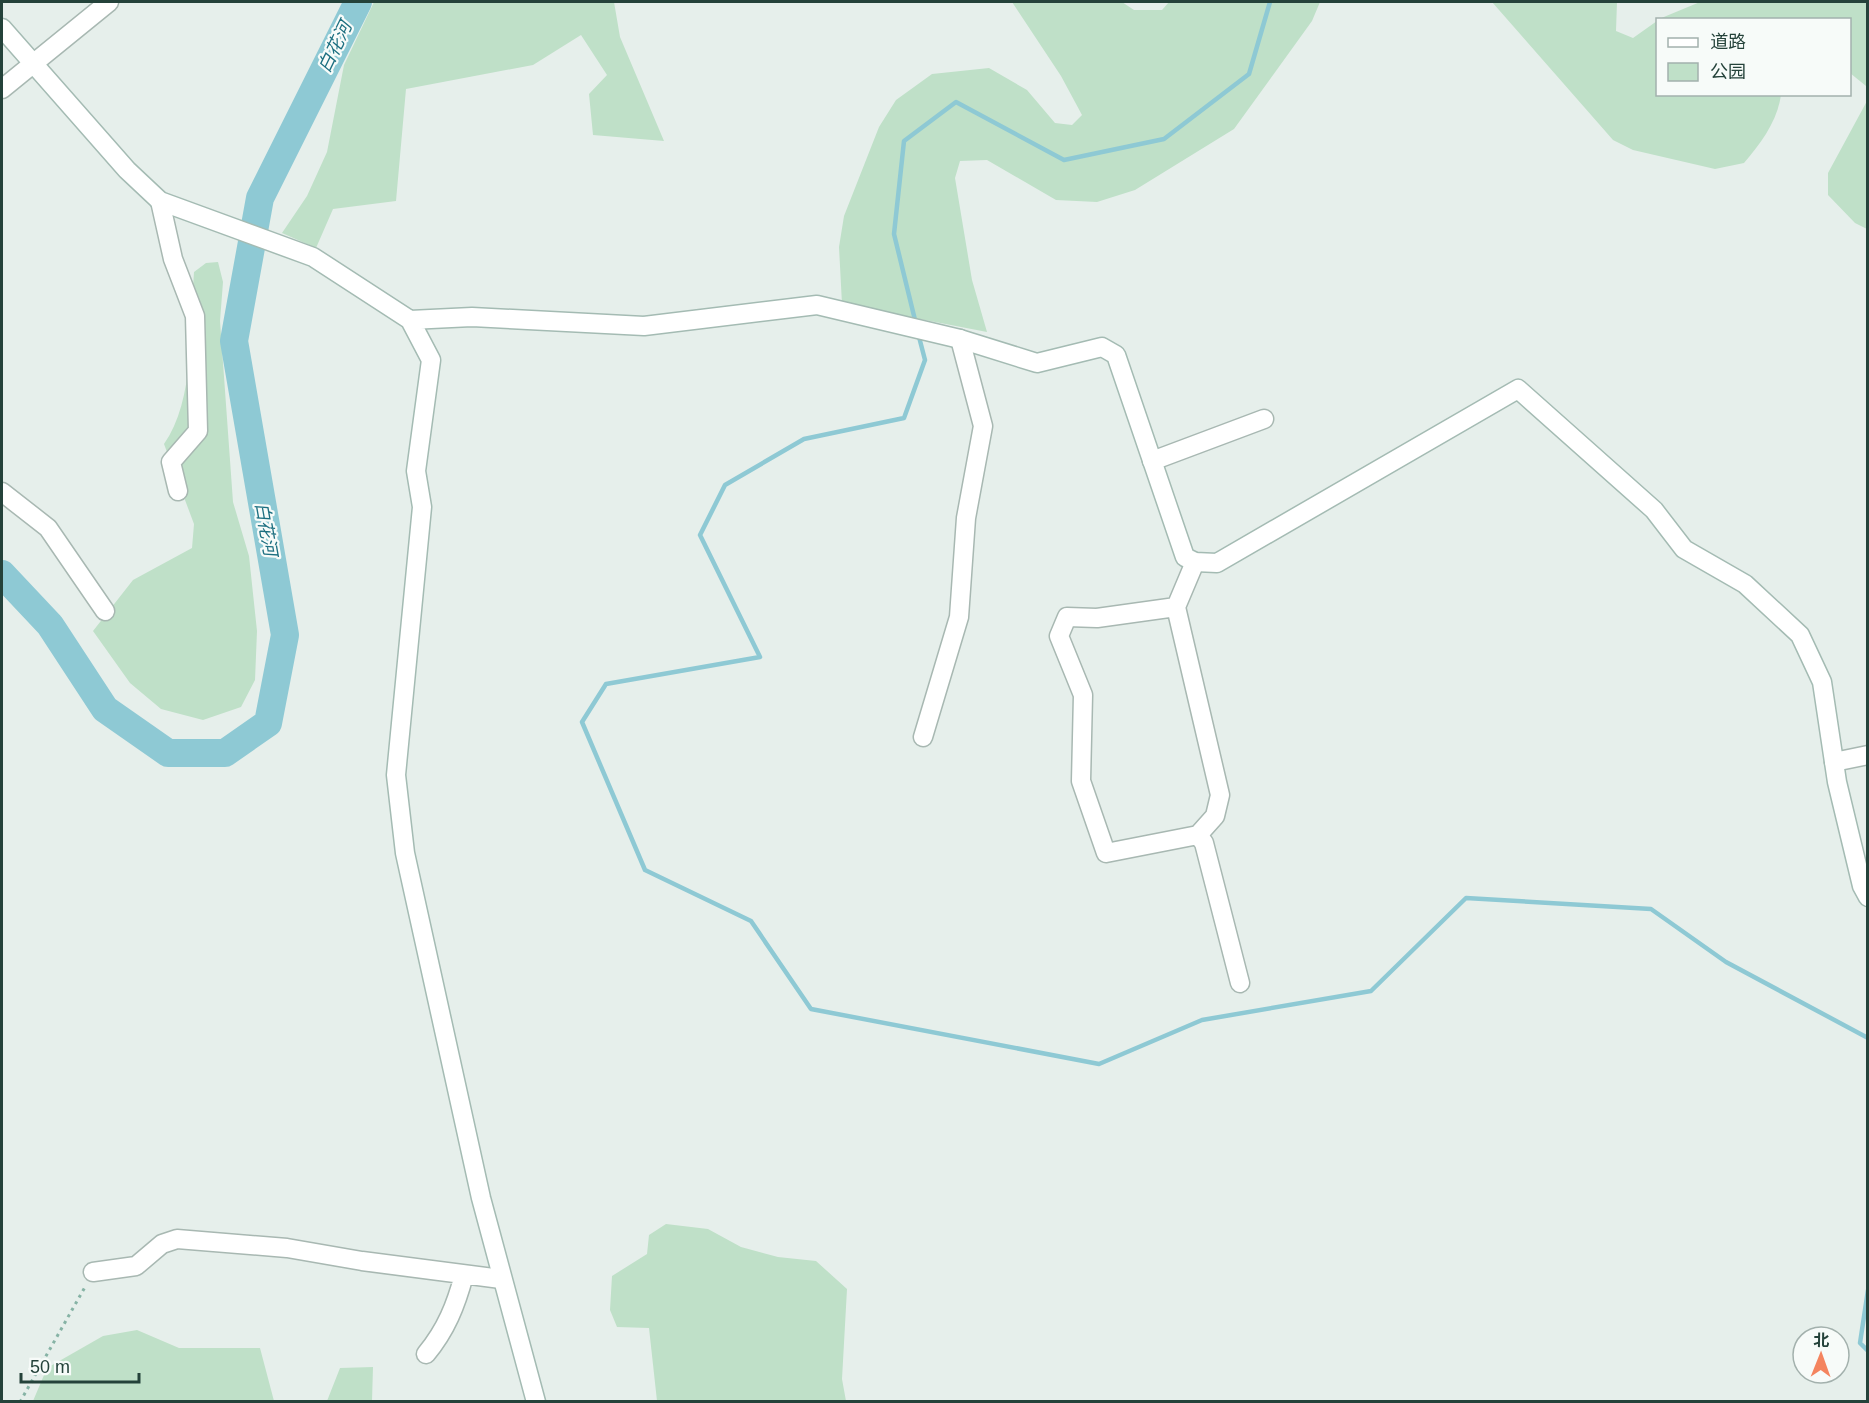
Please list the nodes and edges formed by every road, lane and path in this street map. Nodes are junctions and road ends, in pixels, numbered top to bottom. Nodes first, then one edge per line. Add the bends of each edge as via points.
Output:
1 (109, 2) edge
2 (2, 28) edge
3 (34, 64) junction
4 (2, 89) edge
5 (160, 201) junction
6 (410, 320) junction
7 (960, 339) junction
8 (1264, 419) dead end
9 (1152, 461) junction
10 (178, 491) dead end
11 (2, 492) edge
12 (1195, 562) junction
13 (1176, 607) junction
14 (105, 611) dead end
15 (922, 737) dead end
16 (1868, 755) edge
17 (1834, 762) junction
18 (1198, 836) junction
19 (1868, 897) edge
20 (1240, 983) dead end
21 (93, 1272) joint
22 (464, 1275) junction
23 (501, 1280) junction
24 (426, 1354) dead end
25 (20, 1401) edge
26 (536, 1401) edge

1 - 3 street
2 - 3 street
3 - 4 street
3 - 5 street via 127,170
5 - 6 street via 312,257
5 - 10 street via 173,259 195,316 198,430 171,462
6 - 7 street via 472,317 644,326 817,305
6 - 23 street via 431,360 416,471 422,507 396,775 405,853
7 - 9 street via 1037,363 1102,347 1116,355
7 - 15 street via 983,426 966,518 959,617
8 - 9 street
9 - 12 street via 1185,557
11 - 14 street via 48,528
12 - 13 street
12 - 17 street via 1217,563 1518,389 1654,510 1684,549 1745,584 1800,636 1822,682
13 - 18 street via 1220,795 1215,816
13 - 18 street via 1097,618 1067,617 1059,636 1083,695 1081,781 1106,853
16 - 17 street
17 - 19 street via 1862,886
18 - 20 street
21 - 22 street via 136,1266 162,1244 177,1239 287,1248
21 - 25 path
22 - 23 street
22 - 24 street via 442,1335
23 - 26 street

